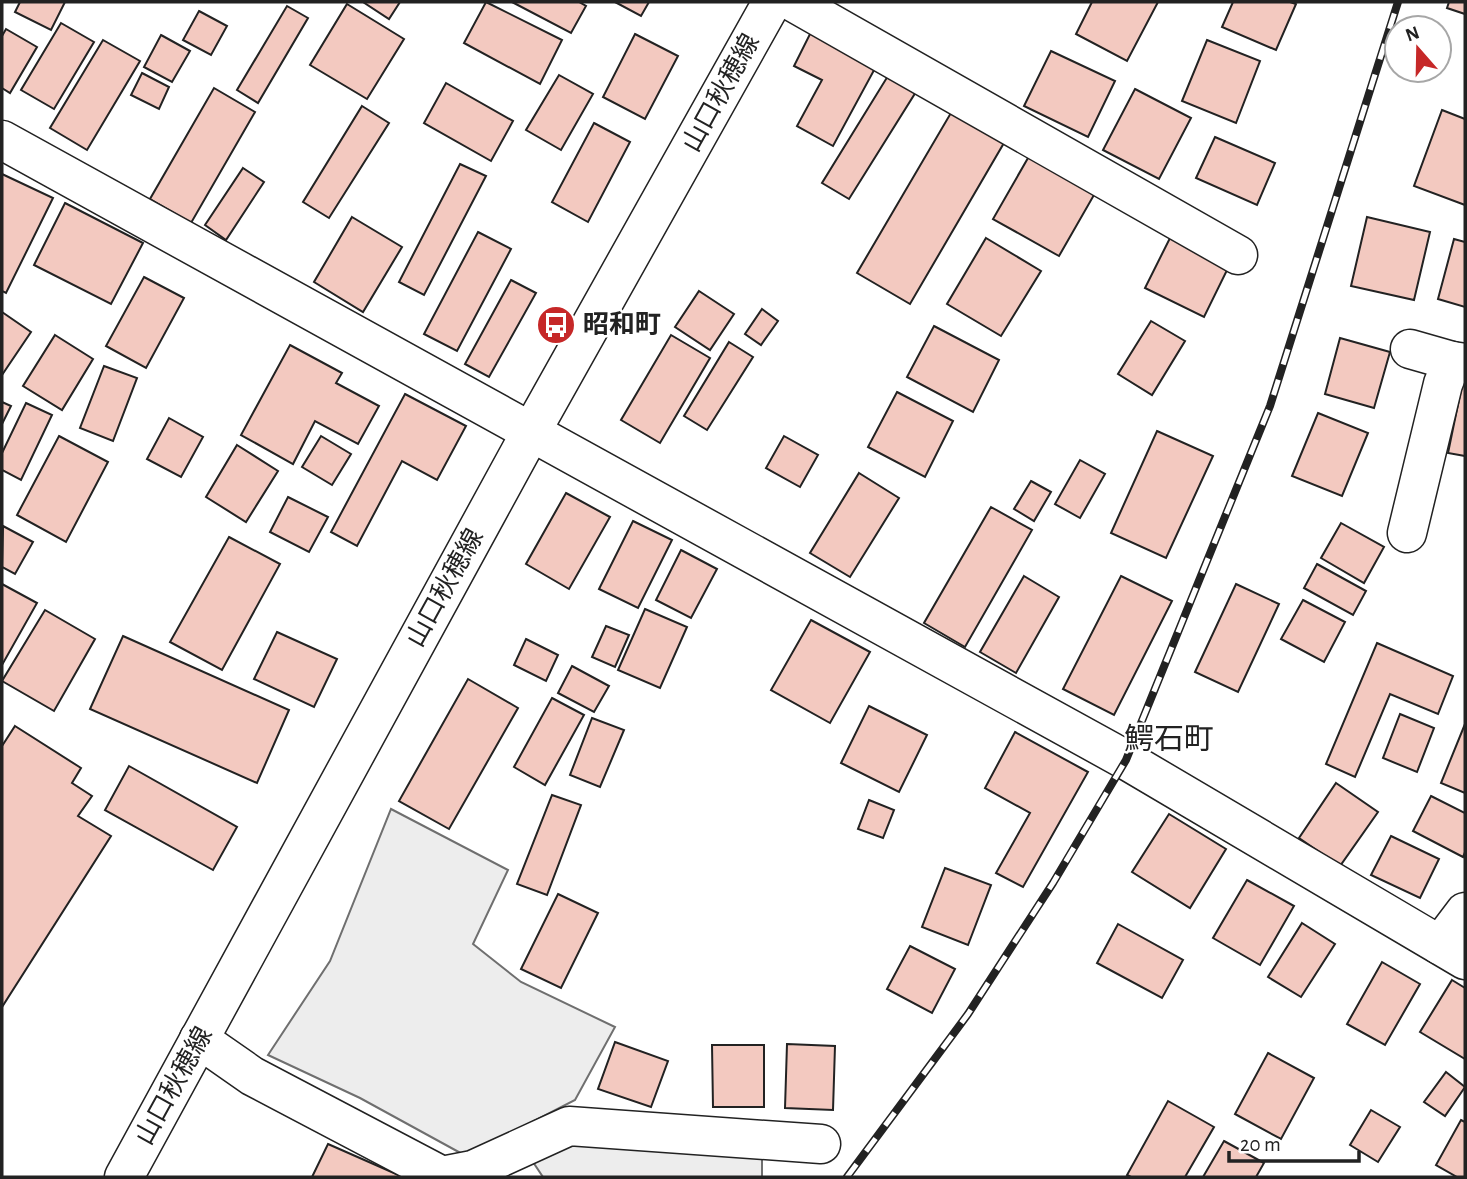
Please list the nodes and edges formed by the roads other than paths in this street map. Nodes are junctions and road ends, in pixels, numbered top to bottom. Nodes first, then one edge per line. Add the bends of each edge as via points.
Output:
1 (772, 2) edge
2 (793, 2) edge
3 (2, 140) edge
4 (1238, 255) dead end
5 (1410, 349) dead end
6 (1458, 362) edge
7 (531, 432) junction
8 (1407, 533) dead end
9 (1465, 912) edge
10 (1453, 953) edge
11 (199, 1040) junction
12 (821, 1144) dead end
13 (124, 1177) edge

1 - 7 street, 山口秋穂線
2 - 4 street
3 - 7 street
5 - 6 street
6 - 8 street via 1443,384
7 - 10 street via 1126,760
7 - 11 street, 山口秋穂線
9 - 10 street
11 - 12 street via 252,1076 442,1176 473,1170 569,1126
11 - 13 street, 山口秋穂線

